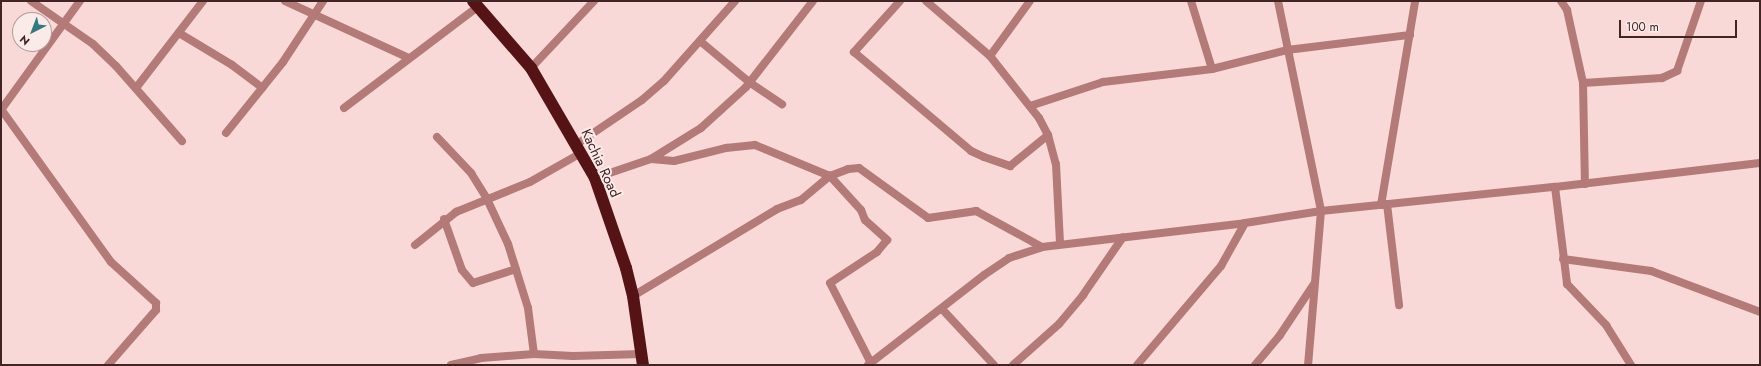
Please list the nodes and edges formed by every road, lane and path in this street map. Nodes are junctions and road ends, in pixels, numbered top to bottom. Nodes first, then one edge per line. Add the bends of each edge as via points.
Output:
1 (32, 1) edge
2 (80, 1) edge
3 (203, 1) edge
4 (285, 1) edge
5 (323, 1) edge
6 (594, 1) edge
7 (735, 1) edge
8 (812, 1) edge
9 (900, 1) edge
10 (926, 1) edge
11 (1030, 1) edge
12 (1191, 1) edge
13 (1278, 1) edge
14 (1415, 1) edge
15 (1561, 1) edge
16 (1701, 1) edge
17 (476, 4) edge
18 (314, 15) junction
19 (64, 24) junction
20 (179, 32) junction
21 (1410, 35) junction
22 (700, 41) junction
23 (1287, 50) junction
24 (990, 56) junction
25 (409, 58) junction
26 (531, 68) junction
27 (1212, 69) junction
28 (749, 82) junction
29 (1583, 83) junction
30 (136, 88) junction
31 (262, 88) junction
32 (782, 104) dead end
33 (1030, 106) junction
34 (344, 108) dead end
35 (1, 110) edge
36 (226, 133) dead end
37 (1048, 135) junction
38 (437, 137) dead end
39 (182, 141) dead end
40 (579, 148) junction
41 (651, 159) junction
42 (1760, 163) edge
43 (830, 176) junction
44 (595, 178) junction
45 (1585, 184) junction
46 (1555, 188) junction
47 (487, 199) junction
48 (1384, 204) junction
49 (1321, 211) junction
50 (444, 219) junction
51 (1245, 223) junction
52 (1123, 237) junction
53 (1060, 243) junction
54 (415, 245) dead end
55 (1042, 247) junction
56 (1564, 259) junction
57 (516, 269) junction
58 (1315, 284) junction
59 (633, 296) junction
60 (1398, 305) dead end
61 (942, 309) junction
62 (1760, 312) edge
63 (534, 354) junction
64 (642, 360) edge
65 (870, 364) edge
66 (108, 365) edge
67 (451, 365) edge
68 (994, 365) edge
69 (1014, 365) edge
70 (1137, 365) edge
71 (1255, 365) edge
72 (1308, 365) edge
73 (1631, 365) edge

1 - 19 street
2 - 19 street
3 - 20 street
4 - 18 street
5 - 18 street
6 - 26 street
7 - 22 street
8 - 28 street
9 - 37 street via 854,52 965,147 984,157 1010,166
10 - 24 street
11 - 24 street
12 - 27 street
13 - 23 street
14 - 21 street
15 - 29 street via 1566,10
16 - 29 street via 1677,71 1662,78
17 - 25 street
17 - 26 highway, Kachia Road
18 - 25 street
18 - 31 street
19 - 30 street via 93,44
19 - 35 street
20 - 30 street
20 - 31 street via 232,65
21 - 23 street
21 - 48 street
22 - 28 street
22 - 40 street via 664,81
23 - 27 street
23 - 49 street
24 - 33 street
25 - 34 street
26 - 40 highway, Kachia Road
27 - 33 street via 1103,82
28 - 32 street
28 - 41 street via 727,107 701,128
29 - 45 street
30 - 39 street
31 - 36 street
33 - 37 street
35 - 66 street via 112,262 156,303 156,310
37 - 53 street via 1056,164
38 - 47 street via 471,173
40 - 44 highway, Kachia Road
40 - 47 street via 530,182
41 - 43 street via 674,161 726,148 756,145
41 - 44 street
42 - 45 street
43 - 55 street via 859,168 928,218 976,211
43 - 59 street via 801,200 777,209
43 - 65 street via 861,210 865,220 887,240 877,252 830,283
44 - 59 highway, Kachia Road via 617,238
45 - 46 street
46 - 48 street
46 - 56 street
47 - 50 street
47 - 57 street via 508,244
48 - 49 street
48 - 60 street
49 - 51 street
49 - 58 street
50 - 54 street
50 - 57 street via 462,270 473,283
51 - 52 street
51 - 70 street via 1221,266
52 - 53 street
52 - 69 street via 1083,295 1058,324
53 - 55 street
55 - 61 street via 1009,258
56 - 62 street via 1651,272
56 - 73 street via 1567,284 1606,325
57 - 63 street via 528,308
58 - 71 street via 1280,335
58 - 72 street
59 - 64 highway, Kachia Road
61 - 65 street
61 - 68 street
63 - 64 street
63 - 67 street via 481,358

